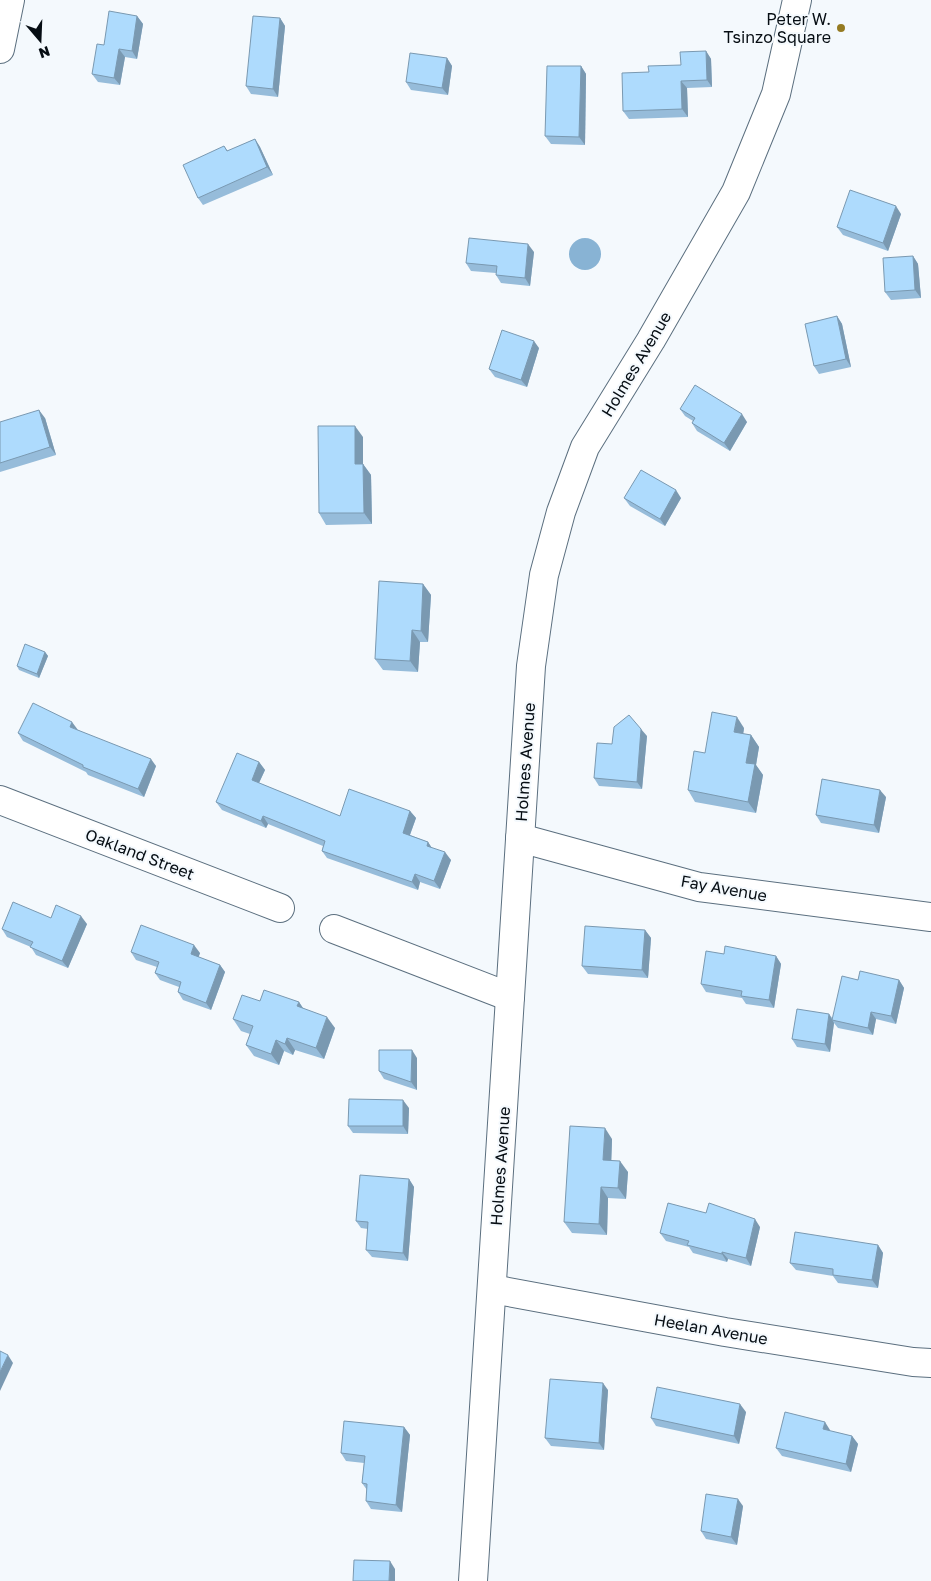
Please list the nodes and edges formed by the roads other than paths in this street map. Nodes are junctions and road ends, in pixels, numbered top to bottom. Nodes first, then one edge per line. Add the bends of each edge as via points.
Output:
1 (10, 0) edge
2 (797, 0) edge
3 (0, 49) edge
4 (0, 800) edge
5 (520, 838) junction
6 (280, 908) dead end
7 (931, 917) edge
8 (334, 929) dead end
9 (510, 997) junction
10 (492, 1289) junction
11 (931, 1362) edge
12 (473, 1581) edge

1 - 3 street
2 - 5 street, Holmes Avenue via 776,94 736,192 585,447 561,512 544,575 533,657
4 - 6 street, Oakland Street
5 - 7 street, Fay Avenue via 699,887
5 - 9 street, Holmes Avenue
8 - 9 street
9 - 10 street, Holmes Avenue
10 - 11 street, Heelan Avenue via 725,1332 913,1362
10 - 12 street, Holmes Avenue

